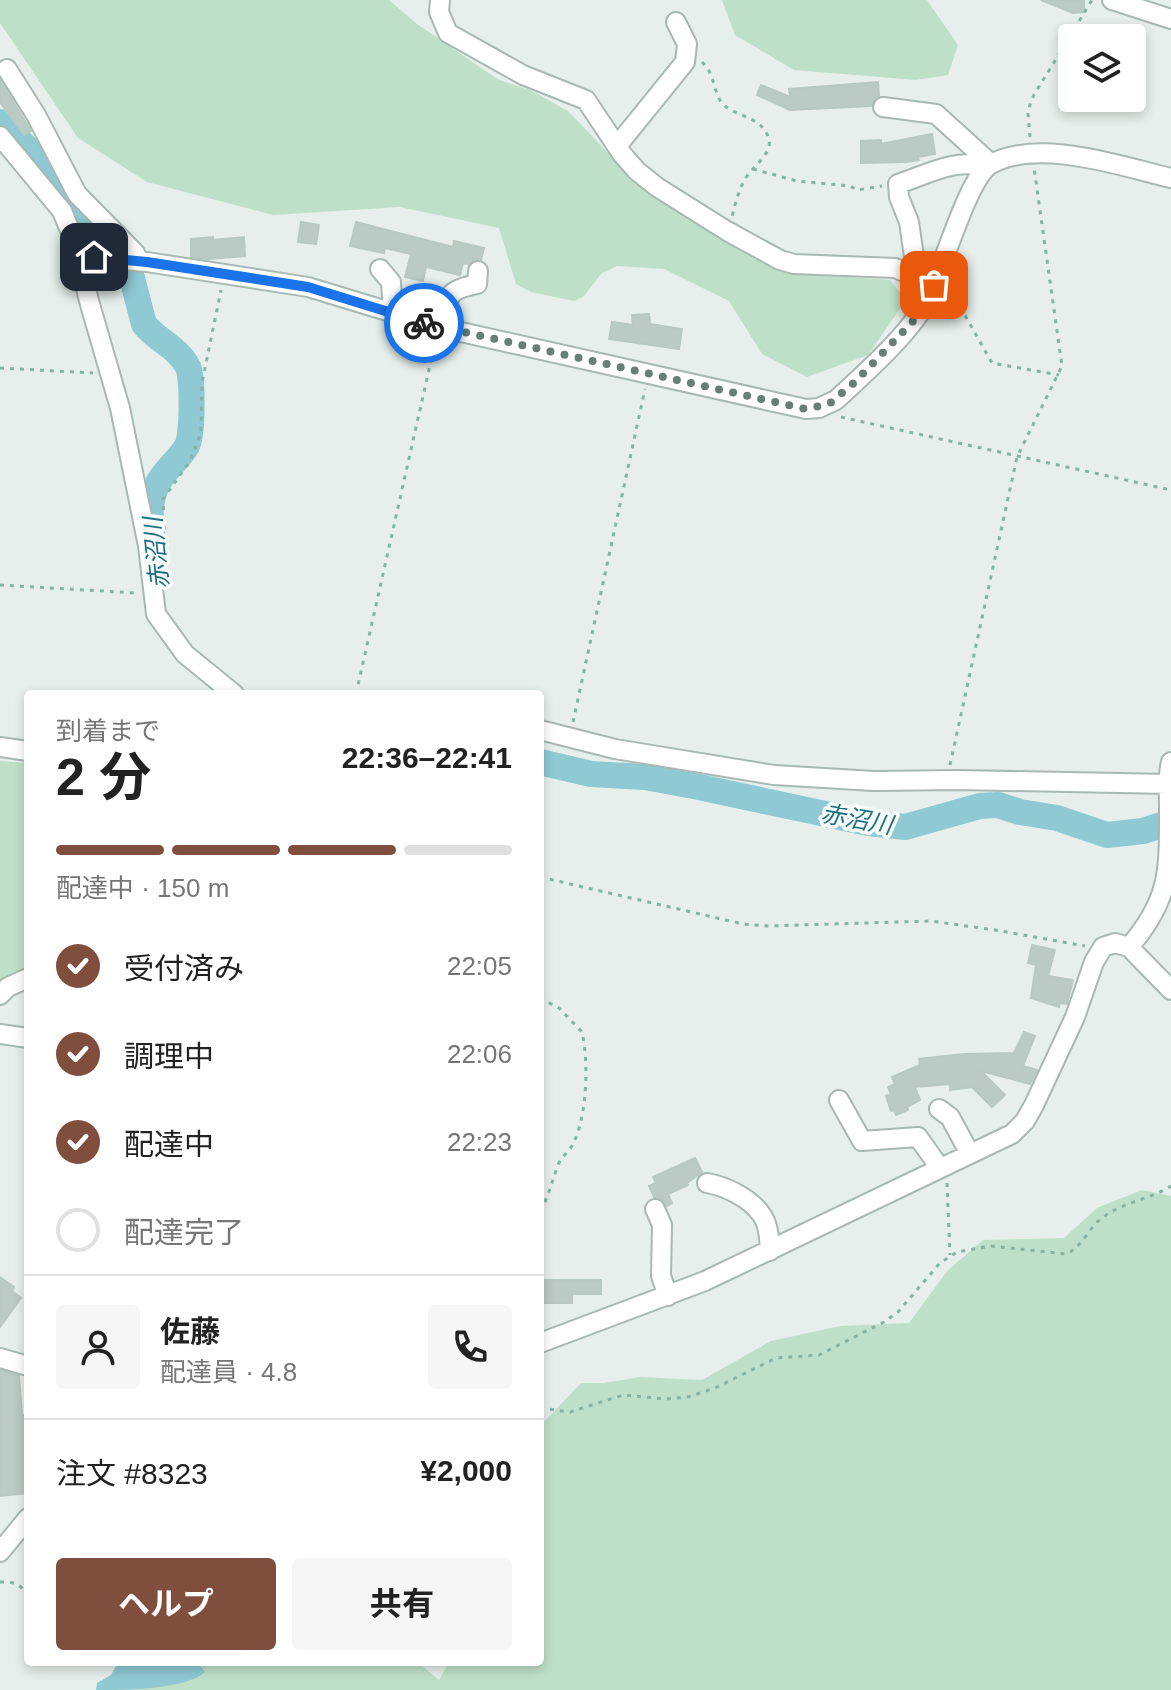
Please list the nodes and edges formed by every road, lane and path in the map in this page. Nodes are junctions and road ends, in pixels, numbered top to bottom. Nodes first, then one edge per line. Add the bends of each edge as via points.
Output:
1 (440, 0) edge
2 (1092, 0) edge
3 (1112, 0) edge
4 (1171, 19) edge
5 (676, 22) dead end
6 (688, 49) junction
7 (7, 69) dead end
8 (883, 107) dead end
9 (0, 136) edge
10 (617, 146) junction
11 (1032, 154) junction
12 (8, 155) edge
13 (988, 166) junction
14 (753, 169) junction
15 (1171, 178) edge
16 (898, 184) junction
17 (77, 194) junction
18 (57, 204) junction
19 (727, 231) junction
20 (78, 256) junction
21 (133, 261) junction
22 (380, 269) dead end
23 (478, 271) dead end
24 (225, 274) junction
25 (926, 281) junction
26 (393, 314) junction
27 (441, 327) junction
28 (0, 368) edge
29 (109, 373) junction
30 (648, 374) junction
31 (1059, 375) junction
32 (836, 416) dead end
33 (1017, 457) junction
34 (1171, 490) edge
35 (165, 546) dead end
36 (0, 585) edge
37 (155, 594) junction
38 (229, 690) edge
39 (357, 690) edge
40 (544, 731) edge
41 (569, 739) junction
42 (0, 747) edge
43 (24, 750) edge
44 (1171, 762) edge
45 (947, 780) junction
46 (1169, 784) edge
47 (544, 878) edge
48 (1129, 947) junction
49 (1101, 949) junction
50 (24, 980) edge
51 (1171, 990) edge
52 (0, 995) edge
53 (544, 1000) edge
54 (0, 1034) edge
55 (24, 1037) edge
56 (839, 1100) dead end
57 (939, 1109) dead end
58 (970, 1154) junction
59 (943, 1167) junction
60 (707, 1183) dead end
61 (1171, 1186) edge
62 (544, 1204) edge
63 (655, 1209) dead end
64 (770, 1251) junction
65 (950, 1255) junction
66 (668, 1296) junction
67 (544, 1342) edge
68 (0, 1358) edge
69 (24, 1365) edge
70 (544, 1409) edge
71 (24, 1523) edge
72 (0, 1552) edge
73 (0, 1582) edge
74 (24, 1589) edge

1 - 10 street via 448,33 523,75 586,100
2 - 11 path via 1031,100
3 - 4 street
5 - 6 street
6 - 10 street via 685,62
6 - 14 path via 709,68 721,102 765,132 770,144
7 - 17 street
8 - 13 street via 936,114
9 - 12 street
10 - 19 street via 657,187
11 - 13 street
11 - 15 street via 1068,156
11 - 31 path via 1062,362
12 - 18 street
13 - 16 street via 961,164
13 - 25 street
14 - 16 path via 857,190
14 - 19 path via 741,186
16 - 25 street
17 - 18 street
17 - 21 street via 135,253
18 - 20 street
19 - 25 street via 794,264 883,267
20 - 21 street
20 - 29 street
21 - 24 street
22 - 26 street via 391,282
23 - 27 street via 477,284 451,293
24 - 26 street via 308,287
24 - 35 path via 203,378 200,440 162,503
25 - 30 street via 924,306 910,325 829,404 806,409
25 - 31 path via 953,297 994,364
26 - 27 street
27 - 30 street
27 - 39 path
28 - 29 path
29 - 37 street
30 - 41 path
31 - 33 path
32 - 33 path
33 - 34 path
33 - 45 path
36 - 37 path
37 - 38 street via 156,614 173,641
40 - 41 street
41 - 45 street via 774,775
42 - 43 street
44 - 46 street
45 - 46 street
46 - 48 street via 1167,887 1158,912
47 - 49 path via 743,924 931,921
48 - 49 street via 1115,943
48 - 51 street
49 - 58 street via 1025,1121 1012,1134
50 - 52 street
53 - 62 path via 582,1032 584,1091 574,1143 560,1160
54 - 55 street
56 - 59 street via 862,1141 918,1137
57 - 58 street via 950,1117
58 - 59 street
59 - 64 street
59 - 65 path
60 - 64 street via 727,1189 761,1213
61 - 65 path via 1105,1215 1066,1254 991,1246
63 - 66 street via 662,1225 661,1276
64 - 66 street
65 - 70 path via 898,1312 819,1355 776,1358 688,1397 623,1395 570,1412
66 - 67 street
68 - 69 street
71 - 72 street
73 - 74 path via 15,1582

